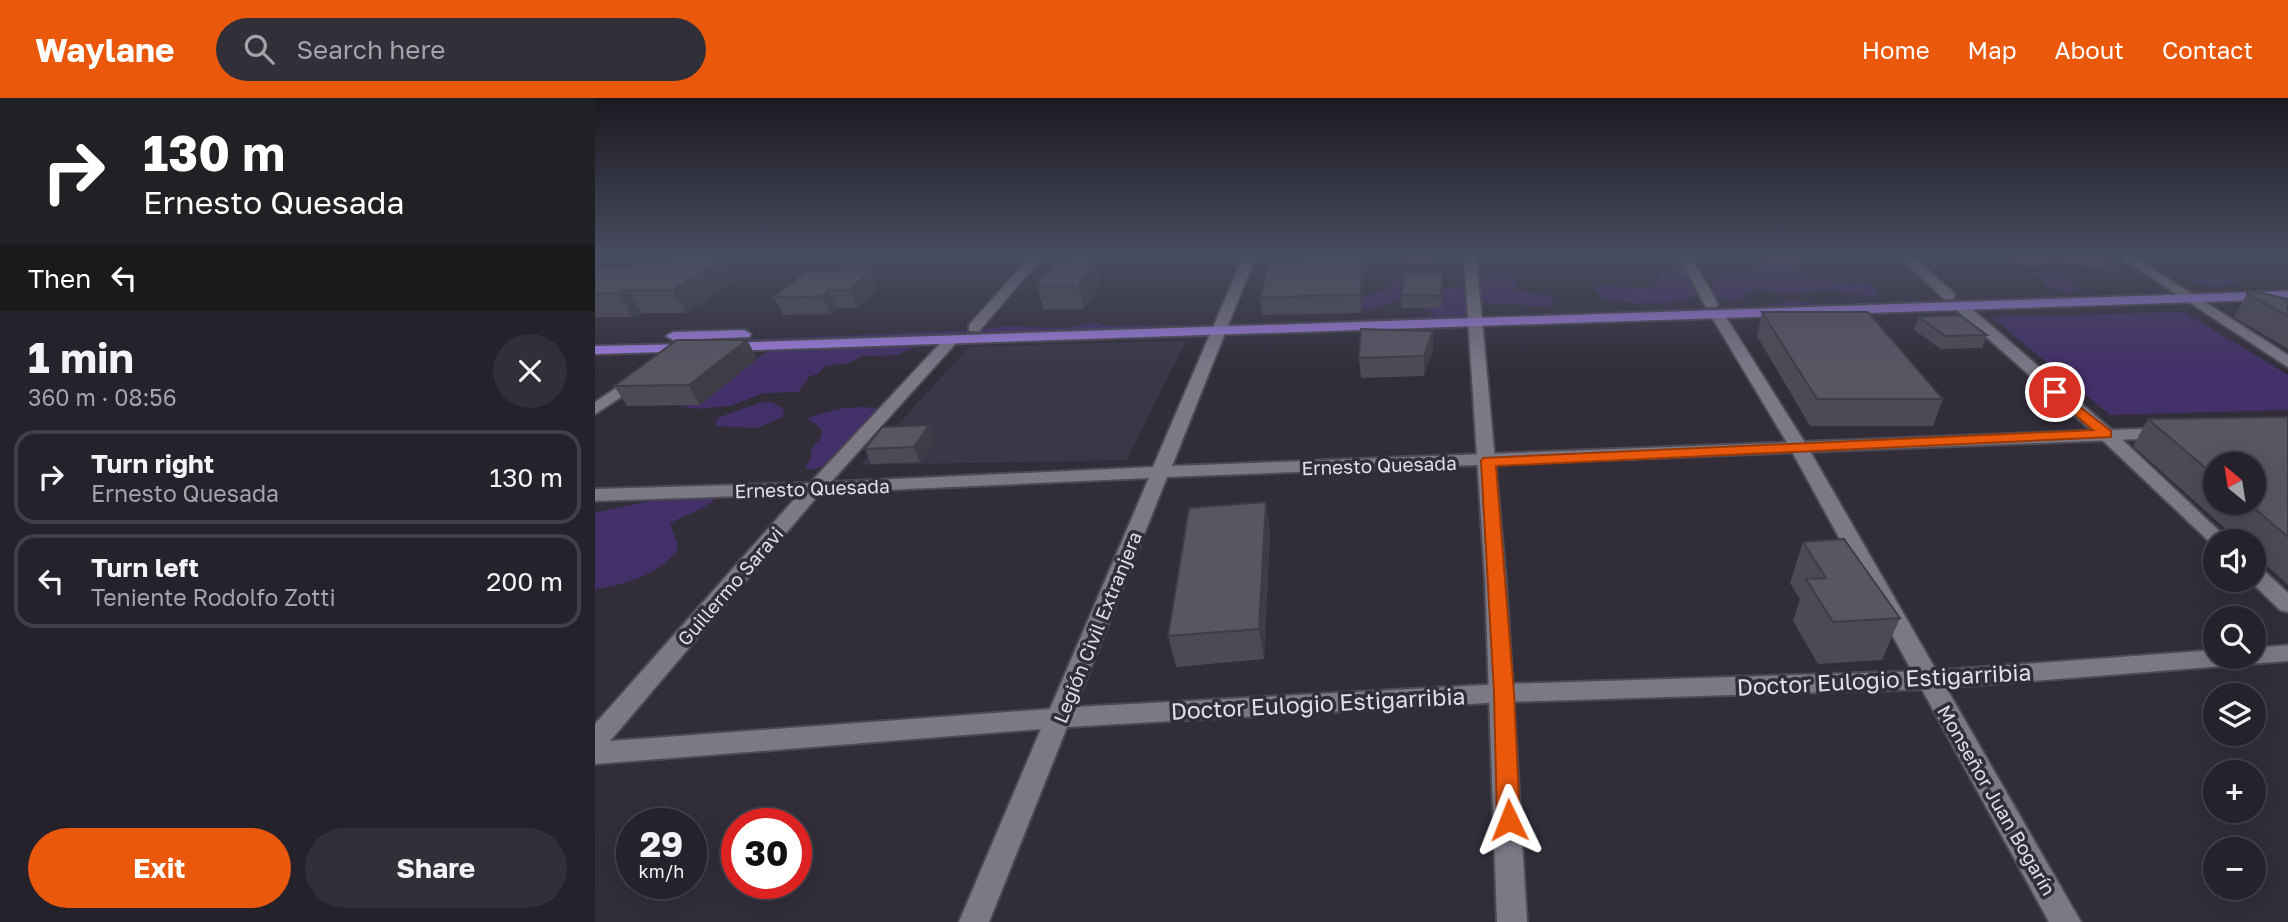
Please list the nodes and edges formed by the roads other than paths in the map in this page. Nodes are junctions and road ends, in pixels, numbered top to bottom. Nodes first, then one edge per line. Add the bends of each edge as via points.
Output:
1 (1004, 293) edge
2 (1234, 293) edge
3 (1471, 293) edge
4 (1705, 293) edge
5 (1947, 293) edge
6 (2083, 293) edge
7 (2184, 293) edge
8 (2288, 295) edge
9 (2190, 297) junction
10 (1955, 301) junction
11 (1714, 309) junction
12 (1472, 319) junction
13 (1221, 326) junction
14 (974, 328) junction
15 (595, 338) edge
16 (951, 340) junction
17 (682, 348) junction
18 (595, 350) edge
19 (2288, 362) edge
20 (595, 409) edge
21 (2184, 433) edge
22 (2106, 434) junction
23 (1798, 446) junction
24 (1488, 461) junction
25 (1160, 472) junction
26 (815, 488) junction
27 (595, 495) edge
28 (2207, 529) edge
29 (2266, 584) edge
30 (2288, 605) edge
31 (2288, 653) edge
32 (2266, 655) edge
33 (2203, 660) edge
34 (1929, 680) junction
35 (1504, 693) junction
36 (1060, 717) junction
37 (595, 741) edge
38 (595, 753) edge
39 (974, 922) edge
40 (1512, 922) edge
41 (2066, 922) edge

1 - 14 street
2 - 13 street, Legión Civil Extranjera
3 - 12 street
4 - 11 street, Monseñor Juan Bogarín
5 - 10 street
6 - 10 highway
7 - 9 street
8 - 9 highway
9 - 10 highway
9 - 19 street
10 - 11 highway
10 - 22 street
11 - 12 highway
11 - 23 street, Monseñor Juan Bogarín
12 - 13 highway
12 - 24 street
13 - 14 highway
13 - 16 highway
13 - 25 street, Legión Civil Extranjera
14 - 15 highway
16 - 17 highway
16 - 26 street, Guillermo Saravi
17 - 18 highway
17 - 20 street
21 - 22 street, Ernesto Quesada
22 - 23 street, Ernesto Quesada
22 - 28 street
23 - 24 street, Ernesto Quesada
23 - 34 street, Monseñor Juan Bogarín
24 - 25 street, Ernesto Quesada
24 - 35 street
25 - 26 street, Ernesto Quesada
25 - 36 street, Legión Civil Extranjera
26 - 27 street, Ernesto Quesada
26 - 37 street, Guillermo Saravi
29 - 30 street
31 - 32 street, Doctor Eulogio Estigarribia
33 - 34 street, Doctor Eulogio Estigarribia
34 - 35 street, Doctor Eulogio Estigarribia
34 - 41 street, Monseñor Juan Bogarín
35 - 36 street, Doctor Eulogio Estigarribia
35 - 40 street
36 - 38 street, Doctor Eulogio Estigarribia
36 - 39 street, Legión Civil Extranjera

